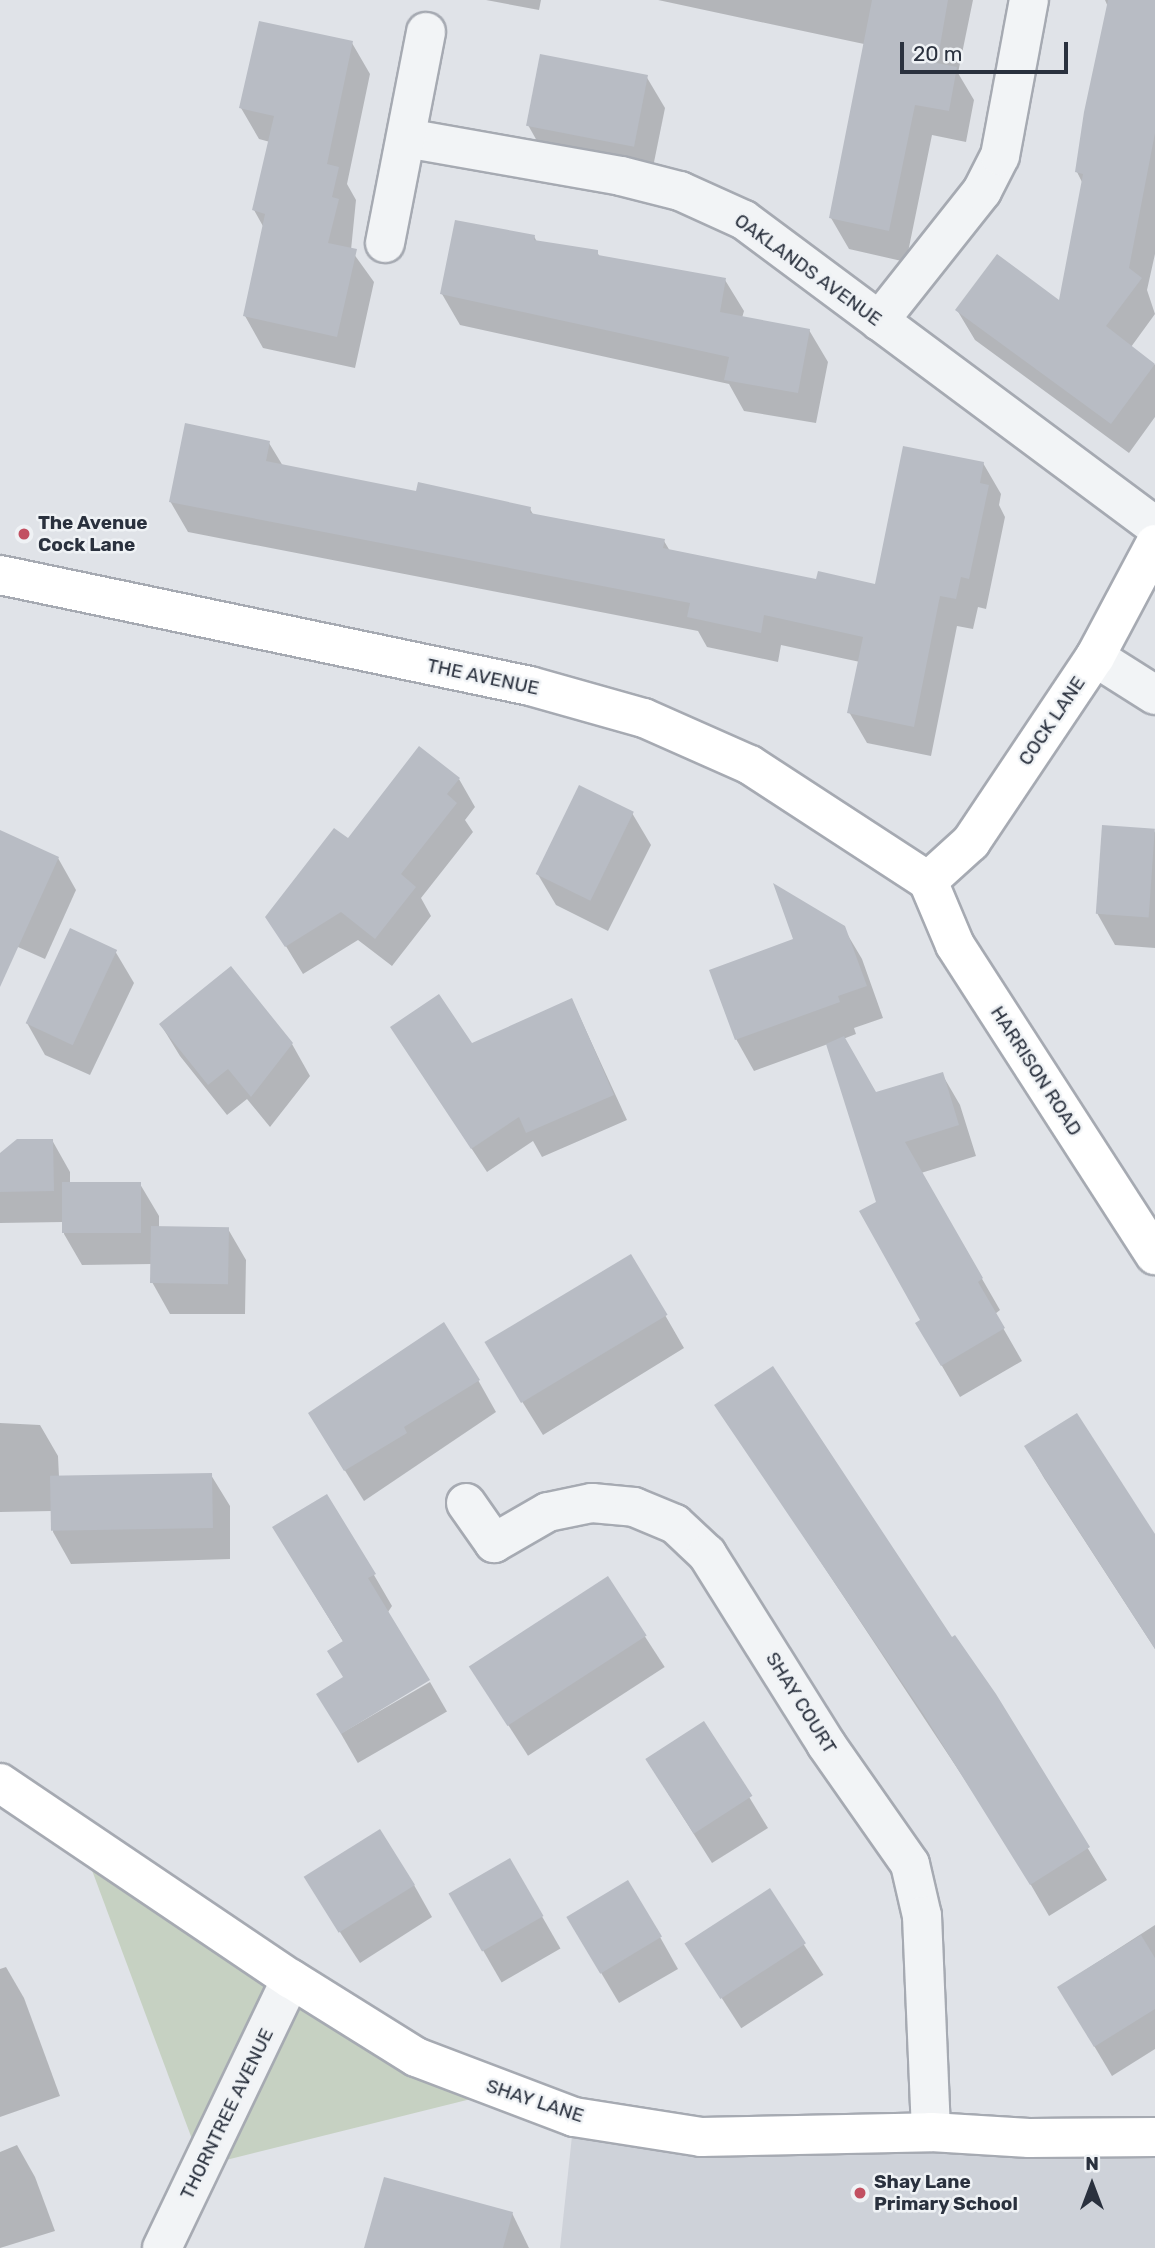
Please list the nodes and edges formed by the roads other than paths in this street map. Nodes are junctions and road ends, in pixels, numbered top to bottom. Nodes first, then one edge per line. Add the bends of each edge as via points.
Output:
1 (1029, 0) edge
2 (426, 32) dead end
3 (405, 138) junction
4 (385, 243) dead end
5 (879, 321) junction
6 (1155, 526) edge
7 (1155, 544) edge
8 (0, 575) edge
9 (1095, 657) junction
10 (1155, 695) edge
11 (928, 881) junction
12 (1155, 1255) edge
13 (466, 1503) dead end
14 (0, 1783) edge
15 (291, 1979) junction
16 (931, 2132) junction
17 (1155, 2137) edge
18 (162, 2248) edge

1 - 5 street via 1000,156 982,191
2 - 3 street
3 - 4 street
3 - 5 street, OAKLANDS AVENUE via 680,191 744,220
5 - 6 street, OAKLANDS AVENUE
7 - 9 main road, COCK LANE
8 - 11 main road, THE AVENUE via 530,686 644,718 750,765
9 - 10 street
9 - 11 main road, COCK LANE via 971,842
11 - 12 main road, HARRISON ROAD via 955,945
13 - 16 street, SHAY COURT via 494,1543 548,1512 592,1503 634,1507 675,1524 707,1554 826,1744 910,1864 922,1916
14 - 15 main road, SHAY LANE
15 - 16 main road, SHAY LANE via 416,2057 574,2117 701,2137
15 - 18 street, THORNTREE AVENUE
16 - 17 main road, SHAY LANE via 1029,2138

